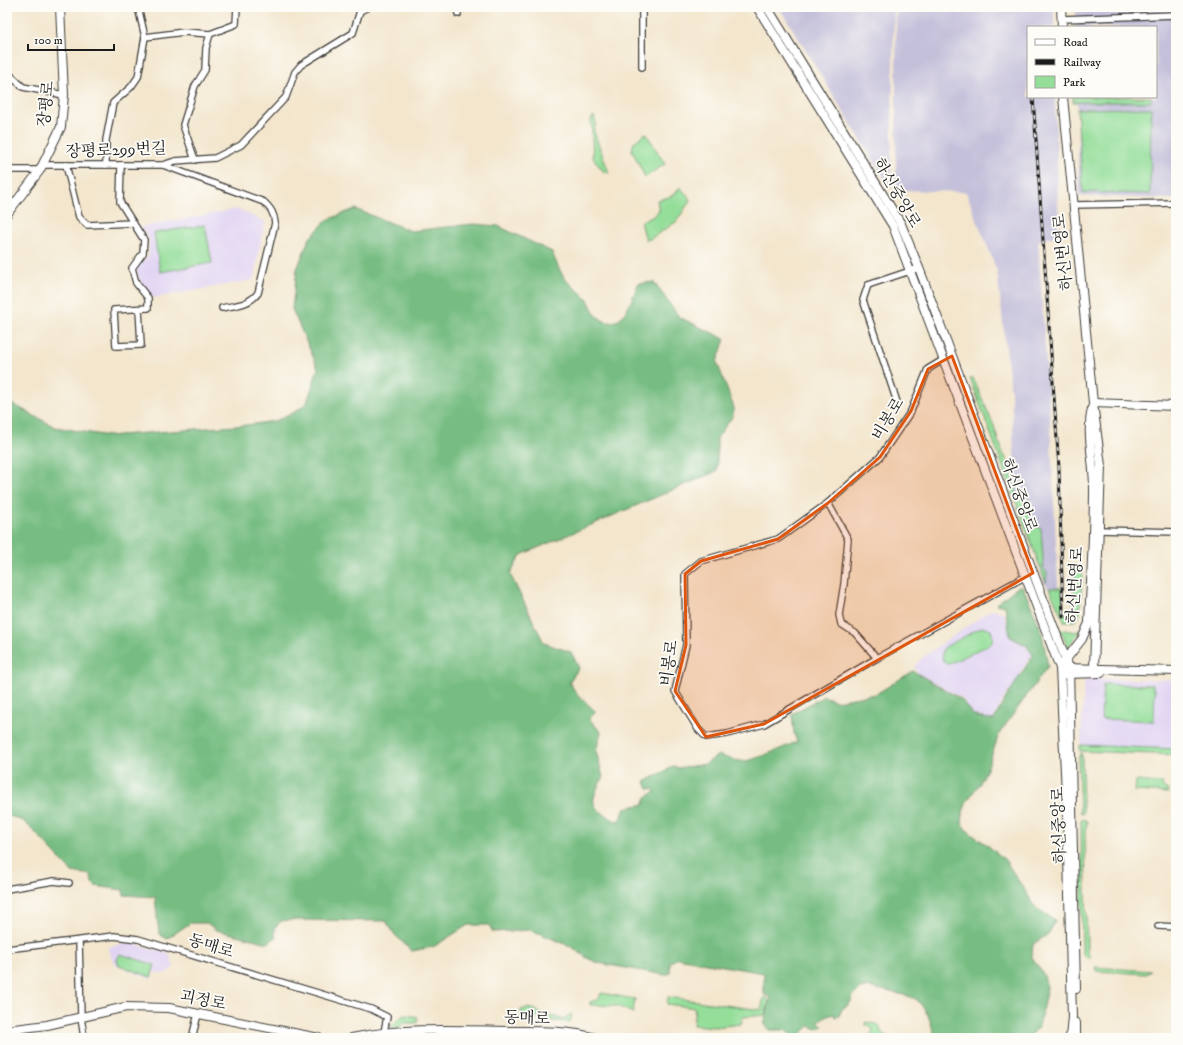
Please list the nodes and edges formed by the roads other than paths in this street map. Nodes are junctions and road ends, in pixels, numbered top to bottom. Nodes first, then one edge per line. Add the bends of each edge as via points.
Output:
1 (60, 7) edge
2 (138, 7) edge
3 (237, 7) edge
4 (368, 7) edge
5 (457, 7) edge
6 (642, 7) edge
7 (758, 7) edge
8 (767, 7) edge
9 (1061, 7) edge
10 (458, 14) dead end
11 (1176, 15) edge
12 (1062, 23) edge
13 (210, 34) junction
14 (145, 37) junction
15 (642, 67) dead end
16 (7, 72) edge
17 (64, 96) junction
18 (1063, 98) edge
19 (195, 160) junction
20 (66, 165) junction
21 (106, 165) junction
22 (121, 165) junction
23 (163, 165) junction
24 (41, 168) junction
25 (7, 170) edge
26 (1176, 203) edge
27 (1073, 205) junction
28 (7, 214) edge
29 (133, 223) junction
30 (897, 225) junction
31 (919, 268) junction
32 (909, 271) junction
33 (222, 308) dead end
34 (139, 309) junction
35 (952, 356) junction
36 (943, 360) junction
37 (897, 402) dead end
38 (1093, 404) junction
39 (1176, 406) edge
40 (828, 503) junction
41 (1096, 530) junction
42 (1176, 532) edge
43 (1029, 574) junction
44 (1095, 627) junction
45 (878, 658) junction
46 (1066, 659) junction
47 (1094, 668) junction
48 (1060, 671) junction
49 (1069, 671) junction
50 (1176, 671) edge
51 (1176, 676) edge
52 (1066, 723) junction
53 (70, 883) dead end
54 (7, 889) edge
55 (1158, 926) dead end
56 (1176, 927) edge
57 (79, 941) junction
58 (7, 948) edge
59 (1073, 974) junction
60 (198, 1014) junction
61 (81, 1017) junction
62 (7, 1030) edge
63 (384, 1032) junction
64 (403, 1032) junction
65 (84, 1038) edge
66 (192, 1038) edge
67 (315, 1038) edge
68 (319, 1038) edge
69 (352, 1038) edge
70 (394, 1038) edge
71 (596, 1038) edge
72 (1070, 1038) edge
73 (1076, 1038) edge

1 - 17 street, 장평로
2 - 14 street
3 - 13 street via 236,24
4 - 19 street, 장평로299번길 via 360,11 352,33 301,65 295,72 286,97 241,145 215,158
5 - 10 street
6 - 15 street
7 - 30 street
8 - 30 street, 하신중앙로
9 - 12 street
11 - 12 street
13 - 14 street via 184,32
13 - 19 street via 206,48 205,70 195,86 183,125
14 - 21 street via 138,76 131,87 113,103 106,140
16 - 17 street via 23,87
17 - 24 street, 장평로 via 61,127
18 - 27 street, 하신번영로
19 - 23 street, 장평로299번길 via 175,161
20 - 21 street, 장평로299번길
20 - 24 street, 장평로299번길
20 - 29 street via 79,217 87,225
21 - 22 street, 장평로299번길
22 - 23 street, 장평로299번길
22 - 29 street via 120,202
23 - 33 street via 264,202 274,214 275,223 258,292 247,303
24 - 25 street, 장평로299번길
24 - 28 street, 장평로
26 - 27 street
27 - 38 street, 하신번영로
29 - 34 street via 144,240 143,253 132,268 136,283 148,298 148,308
30 - 31 street, 하신중앙로
30 - 32 street
31 - 32 street
31 - 35 street, 하신중앙로
32 - 36 street
32 - 37 street via 868,285 863,300
34 - 34 street via 141,345 116,346 114,310
35 - 36 street
35 - 43 street, 하신중앙로
36 - 40 street, 비봉로 via 928,369 911,411 880,457
36 - 43 street
38 - 39 street
38 - 41 street, 하신번영로 via 1101,466
40 - 45 street via 848,539 838,615 841,624 855,633
40 - 45 street, 비봉로 via 778,538 701,561 685,574 686,645 675,691 698,729 706,737 727,734 764,724
41 - 42 street
41 - 44 street, 하신번영로
41 - 46 street, 하신번영로 via 1089,623 1082,639
43 - 45 street, 비봉로
43 - 46 street, 하신중앙로
43 - 48 street, 하신중앙로
44 - 47 street, 하신번영로
44 - 49 street via 1073,657
46 - 48 street, 하신번영로
46 - 49 street, 하신중앙로
47 - 49 street
47 - 50 street
48 - 49 street
48 - 52 street, 하신중앙로
49 - 51 street
49 - 52 street, 하신중앙로
52 - 59 street, 하신중앙로
53 - 54 street via 54,881
55 - 56 street
57 - 58 street, 동매로
57 - 61 street
57 - 63 street, 동매로 via 114,936 138,939 371,1009 387,1017
59 - 72 street, 하신중앙로
59 - 73 street, 하신중앙로
60 - 61 street, 괴정로 via 149,1006 126,1007
60 - 66 street
60 - 67 street, 괴정로
61 - 62 street, 괴정로
61 - 65 street
63 - 64 street, 동매로
63 - 69 street, 동매로
64 - 70 street
64 - 71 street, 동매로 via 539,1031
67 - 68 street, 괴정로

